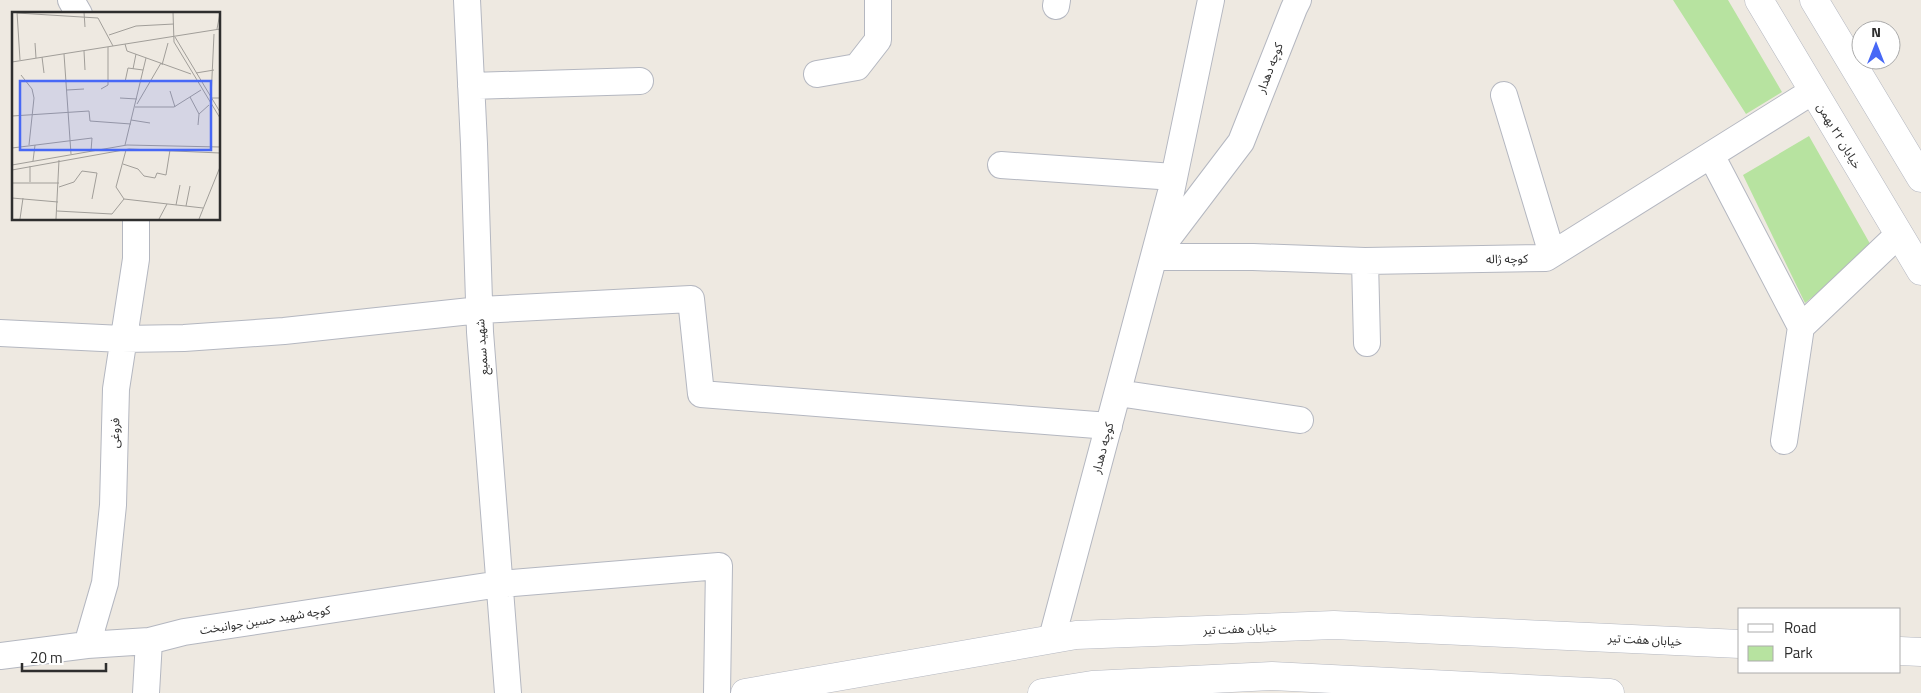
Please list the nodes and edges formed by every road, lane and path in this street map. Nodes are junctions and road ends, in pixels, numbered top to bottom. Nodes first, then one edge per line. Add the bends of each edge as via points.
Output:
1 (71, 0) edge
2 (467, 0) edge
3 (878, 0) edge
4 (1211, 0) edge
5 (1298, 0) edge
6 (1759, 0) edge
7 (1814, 0) edge
8 (78, 12) edge
9 (817, 74) dead end
10 (640, 81) dead end
11 (471, 86) junction
12 (1813, 91) junction
13 (1504, 94) dead end
14 (1711, 155) junction
15 (1001, 165) dead end
16 (1919, 166) edge
17 (1174, 177) junction
18 (136, 220) edge
19 (1898, 234) junction
20 (1552, 254) junction
21 (1154, 257) junction
22 (1365, 261) junction
23 (1921, 271) edge
24 (480, 310) junction
25 (1801, 327) junction
26 (0, 333) edge
27 (122, 340) junction
28 (1366, 343) dead end
29 (1118, 393) junction
30 (1300, 420) dead end
31 (1109, 426) junction
32 (1784, 441) dead end
33 (500, 584) junction
34 (1052, 638) junction
35 (149, 641) junction
36 (1738, 644) edge
37 (87, 645) junction
38 (1901, 651) edge
39 (1921, 652) edge
40 (0, 656) edge
41 (1507, 690) edge
42 (1057, 692) edge
43 (146, 693) edge
44 (508, 693) edge
45 (717, 693) edge
46 (745, 693) edge
47 (1610, 693) edge

1 - 8 street
2 - 11 street, شهید سمیع
3 - 9 street via 878,40 857,67
4 - 17 street, کوچه دهدار
5 - 21 street, کوچه دهدار via 1241,142
6 - 12 street, خیابان ۲۲ بهمن
7 - 16 street
10 - 11 street
11 - 24 street, شهید سمیع
12 - 14 street, کوچه ژاله
12 - 19 street, خیابان ۲۲ بهمن
13 - 20 street
14 - 20 street, کوچه ژاله
14 - 25 street
15 - 17 street
17 - 21 street, کوچه دهدار
18 - 27 street, فروغی via 136,260
19 - 23 street, خیابان ۲۲ بهمن
19 - 25 street
20 - 22 street, کوچه ژاله via 1546,258
21 - 22 street, کوچه ژاله
21 - 29 street, کوچه دهدار
22 - 28 street
24 - 27 street via 284,331
24 - 31 street via 691,299 701,394
24 - 33 street, شهید سمیع
25 - 32 street
26 - 27 street
27 - 37 street, فروغی via 116,389 113,505 105,583
29 - 30 street
29 - 31 street, کوچه دهدار
31 - 34 street, کوچه دهدار
33 - 35 street, کوچه شهید حسین جوانبخت via 184,632
33 - 44 street, شهید سمیع
33 - 45 street, کوچه شهید حسین جوانبخت via 719,566
34 - 36 street, خیابان هفت تیر via 1334,625
34 - 46 street, خیابان هفت تیر
35 - 37 street, کوچه شهید حسین جوانبخت
35 - 43 street
37 - 40 street, کوچه شهید حسین جوانبخت
38 - 39 street
41 - 42 street via 1272,676 1092,685
41 - 47 street

